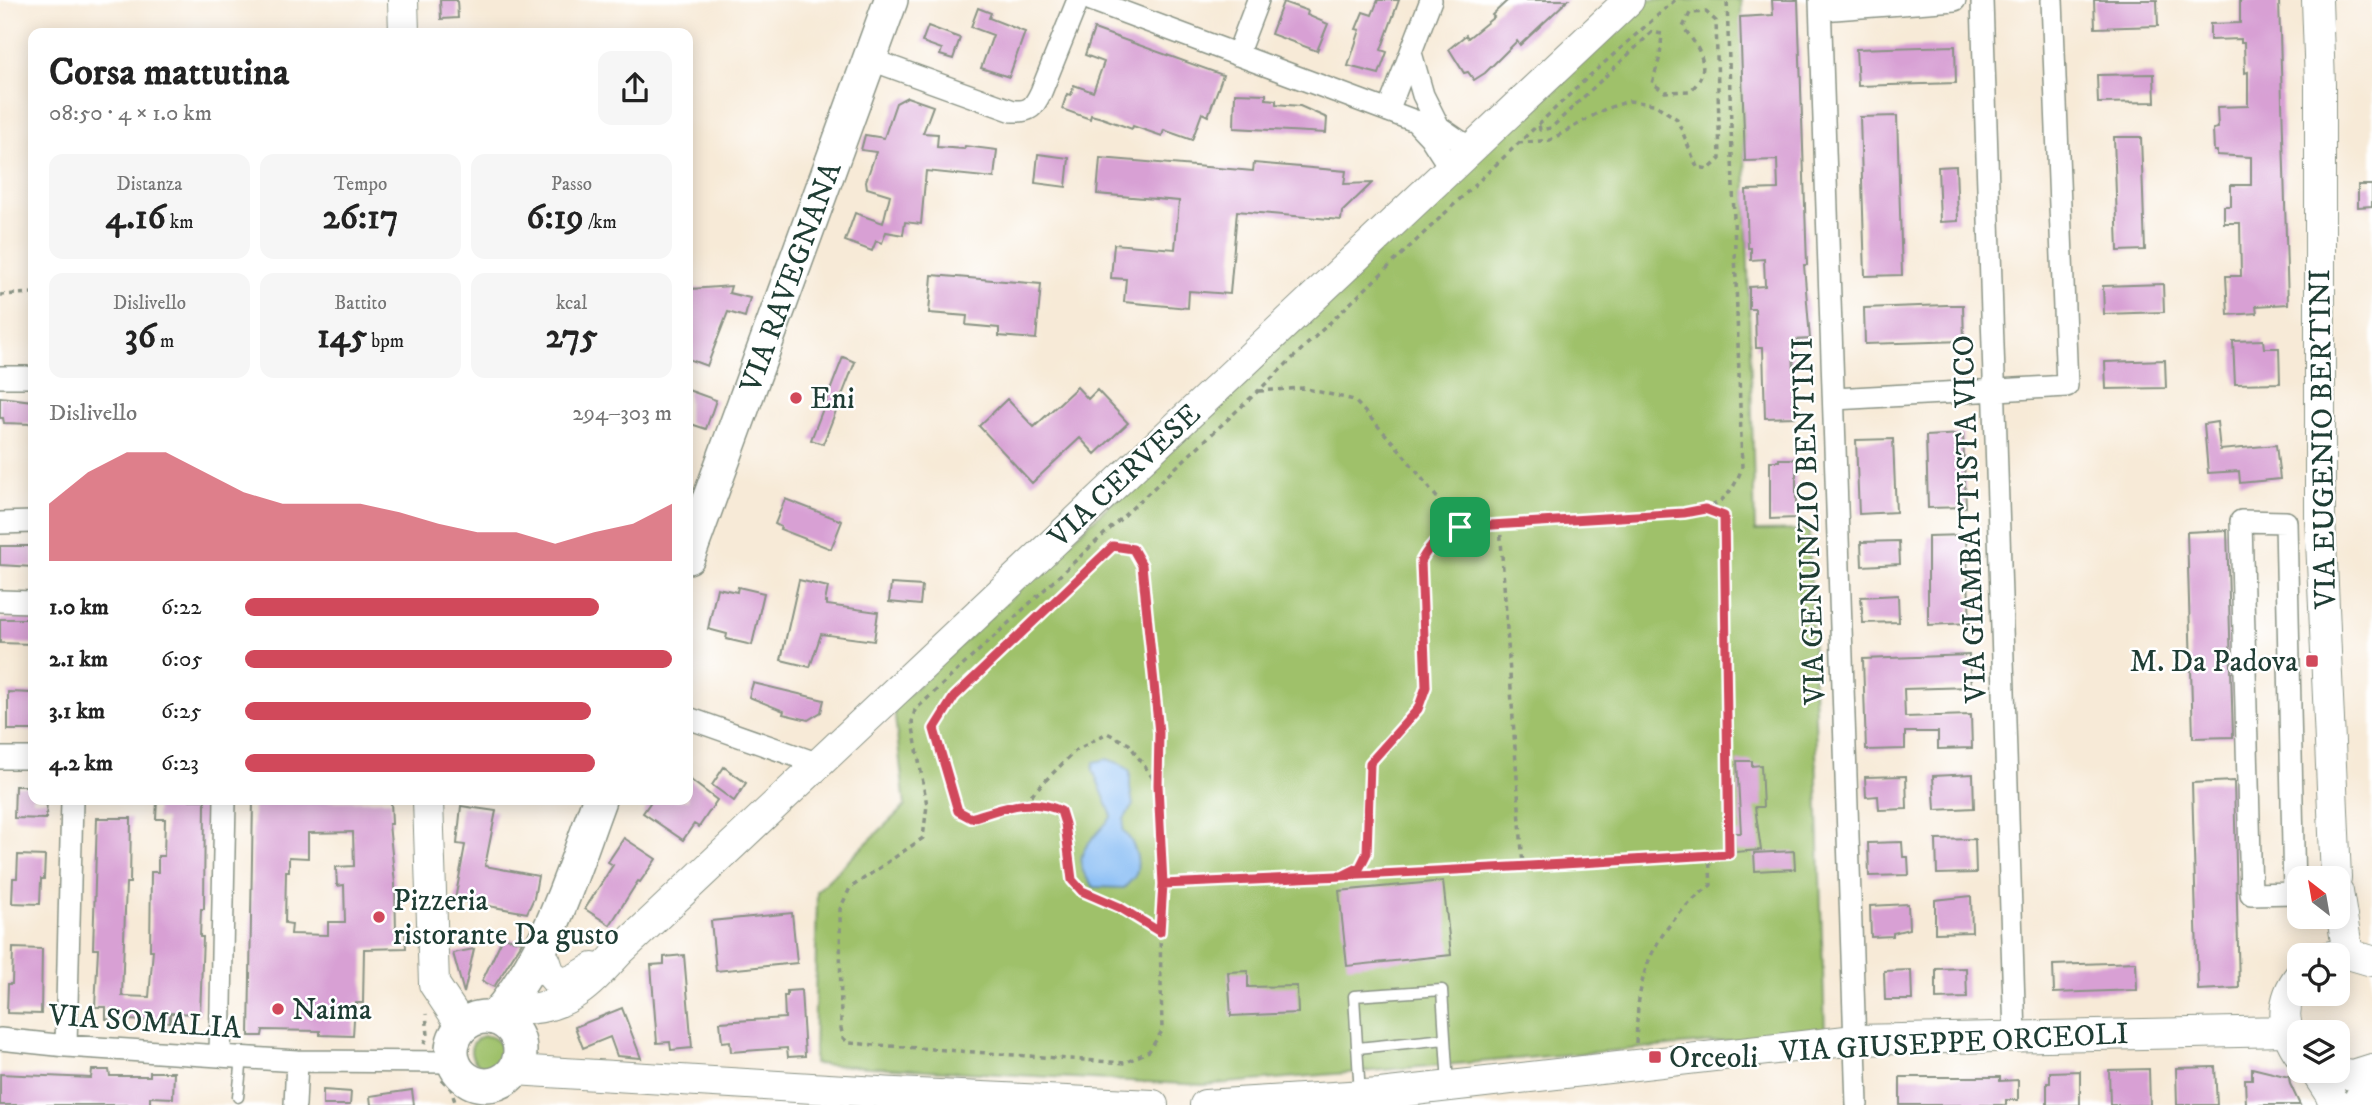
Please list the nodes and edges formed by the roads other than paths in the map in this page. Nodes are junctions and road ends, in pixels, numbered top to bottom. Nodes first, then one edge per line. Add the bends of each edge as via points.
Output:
1 (403, 0) edge
2 (891, 0) edge
3 (1078, 0) edge
4 (1091, 0) edge
5 (1258, 0) edge
6 (1431, 0) edge
7 (1629, 0) edge
8 (1955, 0) edge
9 (1982, 0) edge
10 (2052, 0) edge
11 (2317, 0) edge
12 (1820, 5) edge
13 (404, 28) edge
14 (1411, 52) junction
15 (1237, 55) junction
16 (870, 59) junction
17 (1388, 111) junction
18 (1415, 121) junction
19 (1439, 127) junction
20 (1460, 158) junction
21 (0, 377) edge
22 (27, 377) dead end
23 (1995, 390) junction
24 (1834, 399) junction
25 (2319, 517) junction
26 (28, 522) edge
27 (2286, 522) junction
28 (0, 523) edge
29 (693, 542) edge
30 (0, 601) edge
31 (28, 602) edge
32 (693, 720) edge
33 (0, 758) edge
34 (28, 758) edge
35 (816, 763) junction
36 (72, 805) edge
37 (225, 805) edge
38 (428, 805) edge
39 (596, 805) edge
40 (2335, 866) edge
41 (552, 926) junction
42 (620, 951) junction
43 (545, 961) junction
44 (2287, 998) edge
45 (454, 1015) junction
46 (512, 1021) junction
47 (2287, 1022) edge
48 (2015, 1036) junction
49 (0, 1039) edge
50 (1445, 1039) junction
51 (1855, 1040) junction
52 (2287, 1043) edge
53 (66, 1046) junction
54 (1358, 1048) junction
55 (231, 1056) junction
56 (297, 1061) junction
57 (453, 1062) junction
58 (2372, 1069) edge
59 (514, 1070) junction
60 (2350, 1075) edge
61 (2323, 1083) edge
62 (1449, 1088) junction
63 (476, 1095) edge
64 (238, 1097) dead end
65 (1374, 1098) edge
66 (895, 1099) edge
67 (1056, 1103) edge
68 (295, 1105) edge
69 (1153, 1105) edge
70 (1205, 1105) edge
71 (1857, 1105) edge
72 (2334, 1105) edge
73 (2357, 1105) edge

1 - 13 street
2 - 16 main road, VIA RAVEGNANA
3 - 16 street via 1034,107 1026,111 1013,111
4 - 15 street
5 - 15 street
6 - 14 street
7 - 20 street, VIA CERVESE
8 - 12 street
9 - 23 street, VIA GIAMBATTISTA VICO
10 - 23 street via 2067,386
11 - 25 street, VIA EUGENIO BERTINI
12 - 24 street, VIA GENUNZIO BENTINI
14 - 17 street
14 - 19 street via 1423,95
15 - 17 street
16 - 29 main road, VIA RAVEGNANA
17 - 18 street
18 - 19 street
18 - 20 street
19 - 20 street
20 - 35 street, VIA CERVESE
21 - 22 street
23 - 24 street
23 - 48 street, VIA GIAMBATTISTA VICO
24 - 51 street, VIA GENUNZIO BENTINI
25 - 27 street
25 - 40 street, VIA EUGENIO BERTINI
26 - 28 street
27 - 27 street via 2241,521 2251,894 2294,893
30 - 31 street
32 - 35 street
33 - 34 street
35 - 42 street, VIA CERVESE
36 - 53 street
37 - 55 street
38 - 45 street via 434,984
39 - 41 main road
41 - 43 main road
41 - 46 main road via 507,1004
42 - 43 street, VIA CERVESE via 566,982 552,978
42 - 46 street, VIA CERVESE via 572,997
43 - 46 main road
44 - 47 street
45 - 46 main road
45 - 57 main road
46 - 59 main road via 520,1052
48 - 51 street, VIA GIUSEPPE ORCEOLI
48 - 52 street, VIA GIUSEPPE ORCEOLI
49 - 53 street, VIA SOMALIA
50 - 54 lane
50 - 54 lane via 1442,990 1354,996
50 - 62 lane
51 - 62 street, VIA GIUSEPPE ORCEOLI
51 - 71 street, VIA GENUNZIO BENTINI
53 - 55 street, VIA SOMALIA
54 - 65 lane
55 - 56 street, VIA SOMALIA
55 - 64 lane
56 - 57 street, VIA SOMALIA
56 - 68 street
57 - 63 main road
58 - 60 street
58 - 73 street
59 - 63 main road
59 - 66 street
61 - 72 street
62 - 65 street, VIA GIUSEPPE ORCEOLI
65 - 70 street, VIA GIUSEPPE ORCEOLI
66 - 67 street
67 - 69 street

